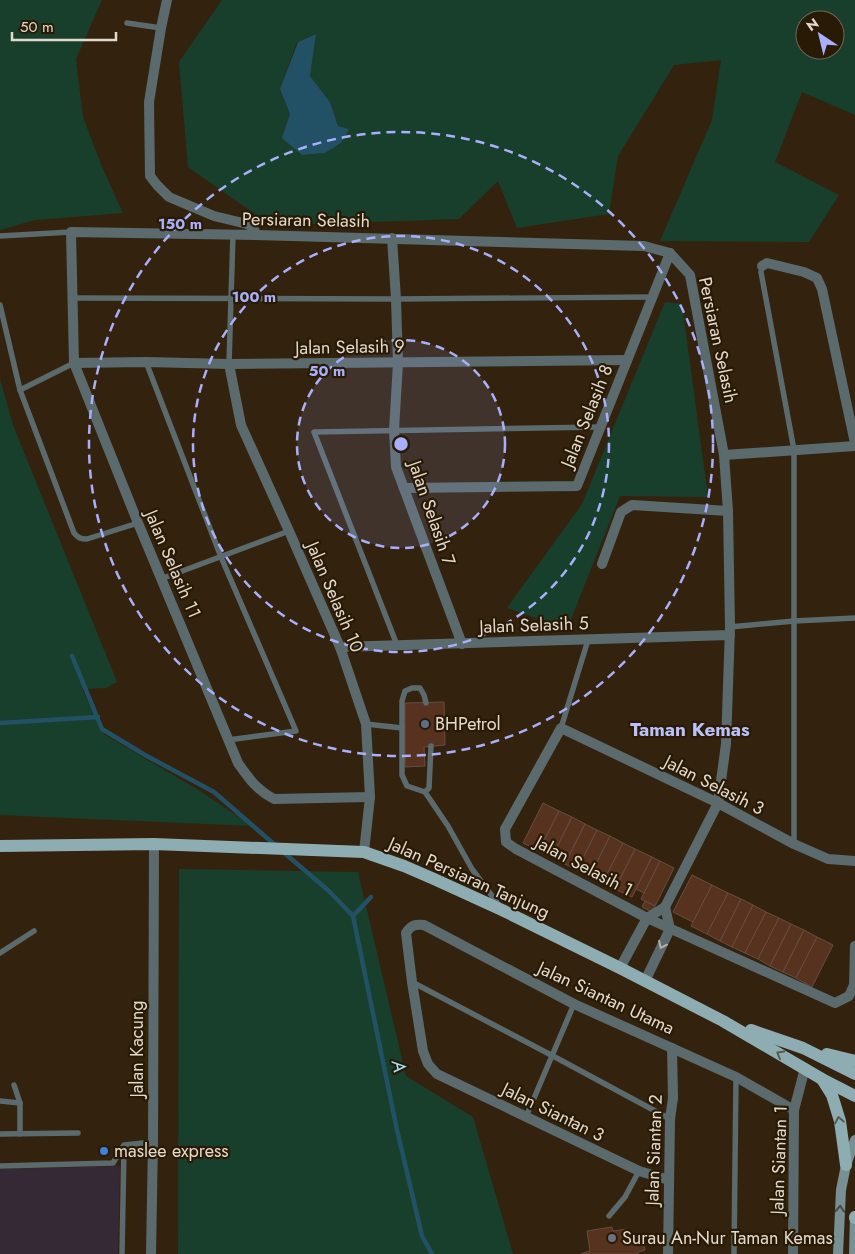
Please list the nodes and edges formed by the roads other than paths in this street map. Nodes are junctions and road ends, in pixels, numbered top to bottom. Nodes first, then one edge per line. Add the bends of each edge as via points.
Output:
1 (168, 0) edge
2 (127, 23) dead end
3 (161, 28) junction
4 (71, 232) junction
5 (233, 234) junction
6 (256, 235) junction
7 (0, 236) edge
8 (392, 238) junction
9 (670, 253) junction
10 (762, 266) joint
11 (652, 297) junction
12 (72, 298) junction
13 (232, 298) junction
14 (396, 299) junction
15 (0, 306) edge
16 (627, 360) junction
17 (74, 362) junction
18 (146, 362) junction
19 (398, 363) junction
20 (228, 364) junction
21 (20, 390) junction
22 (600, 427) junction
23 (394, 430) junction
24 (855, 444) edge
25 (794, 450) junction
26 (724, 455) junction
27 (404, 488) junction
28 (728, 511) junction
29 (138, 523) junction
30 (289, 531) junction
31 (221, 557) junction
32 (602, 564) dead end
33 (161, 579) junction
34 (855, 618) edge
35 (794, 621) junction
36 (730, 631) junction
37 (588, 640) junction
38 (462, 644) junction
39 (397, 645) junction
40 (340, 647) junction
41 (426, 702) dead end
42 (366, 724) junction
43 (402, 728) junction
44 (561, 728) junction
45 (228, 740) junction
46 (431, 746) dead end
47 (425, 792) junction
48 (370, 797) junction
49 (718, 803) junction
50 (154, 844) junction
51 (794, 844) junction
52 (0, 846) edge
53 (364, 852) junction
54 (855, 862) edge
55 (665, 907) junction
56 (502, 910) junction
57 (647, 918) junction
58 (670, 929) junction
59 (34, 931) dead end
60 (855, 946) edge
61 (0, 953) edge
62 (620, 968) junction
63 (645, 981) junction
64 (412, 982) junction
65 (574, 1004) junction
66 (723, 1021) junction
67 (672, 1048) junction
68 (803, 1048) junction
69 (553, 1056) junction
70 (855, 1061) edge
71 (804, 1068) junction
72 (855, 1074) edge
73 (736, 1077) junction
74 (822, 1079) junction
75 (14, 1085) dead end
76 (855, 1096) edge
77 (0, 1101) edge
78 (20, 1102) junction
79 (794, 1110) junction
80 (526, 1117) junction
81 (670, 1119) junction
82 (78, 1133) dead end
83 (0, 1134) edge
84 (20, 1134) junction
85 (855, 1140) edge
86 (153, 1142) junction
87 (124, 1145) junction
88 (846, 1165) junction
89 (0, 1166) edge
90 (639, 1171) junction
91 (669, 1180) junction
92 (609, 1216) dead end
93 (855, 1217) edge
94 (122, 1254) edge
95 (151, 1254) edge
96 (668, 1254) edge
97 (734, 1254) edge
98 (793, 1254) edge
99 (838, 1254) edge
100 (854, 1254) edge

1 - 3 street
2 - 3 lane
3 - 6 street via 149,102 150,176 169,197 214,216 247,224 253,227
4 - 5 street, Persiaran Selasih
4 - 7 lane
4 - 12 street, Jalan Selasih 11
5 - 6 street, Persiaran Selasih
5 - 13 lane
6 - 8 street, Persiaran Selasih
8 - 9 street, Persiaran Selasih via 644,246
8 - 14 street, Jalan Selasih 7
9 - 11 street, Jalan Selasih 8
9 - 26 street, Persiaran Selasih via 690,275
10 - 24 street via 767,263 817,278
10 - 25 lane via 760,272
11 - 14 lane
11 - 16 street, Jalan Selasih 8
12 - 13 lane
12 - 17 street, Jalan Selasih 11
13 - 14 lane
13 - 20 lane
14 - 19 street, Jalan Selasih 7
15 - 21 lane
16 - 19 street, Jalan Selasih 9
16 - 22 street, Jalan Selasih 8
17 - 18 street, Jalan Selasih 9
17 - 21 lane
17 - 29 street, Jalan Selasih 11
18 - 20 street, Jalan Selasih 9
18 - 31 lane
19 - 20 street, Jalan Selasih 9
19 - 23 street, Jalan Selasih 7
20 - 30 street, Jalan Selasih 10 via 241,425
21 - 29 lane via 77,537 87,539
22 - 23 lane
22 - 27 street, Jalan Selasih 8 via 577,486
23 - 27 street, Jalan Selasih 7 via 396,467
23 - 39 lane via 314,432
24 - 25 street
25 - 26 street
25 - 35 lane
26 - 28 street, Persiaran Selasih
27 - 38 street, Jalan Selasih 7
28 - 32 street via 632,505 621,512
28 - 36 street, Persiaran Selasih
29 - 33 street, Jalan Selasih 11
30 - 31 lane
30 - 40 street, Jalan Selasih 10
31 - 33 lane
31 - 45 lane via 296,731
33 - 45 street, Jalan Selasih 11
34 - 35 lane
35 - 36 lane
35 - 51 lane
36 - 37 street, Jalan Selasih 5
36 - 49 street, Persiaran Selasih via 726,744
37 - 38 street, Jalan Selasih 5
37 - 44 lane, Jalan Selasih 1
38 - 39 street, Jalan Selasih 5
39 - 40 street, Jalan Selasih 5
40 - 42 street, Jalan Selasih 10
41 - 43 lane via 420,688 405,690
42 - 43 lane
42 - 48 street, Jalan Selasih 10
43 - 47 lane via 402,775 407,786
44 - 49 street, Jalan Selasih 3
44 - 57 street, Jalan Selasih 1 via 505,829 506,842
45 - 48 street, Jalan Selasih 11 via 238,763 253,784 274,799
46 - 47 lane via 429,788
47 - 56 lane via 472,869
48 - 53 street, Jalan Selasih 10
49 - 51 street, Jalan Selasih 3
49 - 55 street, Persiaran Selasih
50 - 52 main road, Jalan Persiaran Tanjung
50 - 53 main road, Jalan Persiaran Tanjung
50 - 86 street, Jalan Kacung
51 - 54 street, Jalan Selasih 3 via 828,859
53 - 56 main road, Jalan Persiaran Tanjung via 404,866
55 - 57 street
55 - 58 street
56 - 62 main road, Jalan Persiaran Tanjung
57 - 58 street, Jalan Selasih 1
57 - 62 street
58 - 60 street, Jalan Selasih 1 via 836,1003 849,996 854,985
58 -> 63 street
59 - 61 lane
62 - 63 main road, Jalan Persiaran Tanjung
63 - 66 main road, Jalan Persiaran Tanjung
64 - 65 street, Jalan Siantan Utama via 406,933 413,925 424,925
64 - 69 lane
64 - 80 street, Jalan Siantan 3 via 423,1052 428,1064 437,1074
65 - 67 street, Jalan Siantan Utama
65 - 69 lane
66 - 68 main road, Jalan Persiaran Tanjung
71 -> 66 main road, Jalan Persiaran Tanjung
67 - 73 street, Jalan Siantan Utama
67 - 81 street, Jalan Siantan 2
68 - 70 main road
68 - 72 main road, Jalan Persiaran Tanjung
69 - 80 lane
69 - 81 lane
71 - 74 main road, Jalan Persiaran Tanjung
71 - 79 street, Jalan Siantan 1
73 - 79 street, Jalan Siantan Utama
73 - 97 lane
74 - 76 main road, Jalan Persiaran Tanjung
88 -> 74 main road via 840,1120 832,1095
75 - 78 lane
77 - 78 lane
78 - 84 lane
79 - 98 street, Jalan Siantan 1
80 - 90 street, Jalan Siantan 3
81 - 91 street, Jalan Siantan 2
82 - 84 lane
83 - 84 lane
85 - 88 street
86 - 87 lane
86 - 95 street, Jalan Kacung
87 - 89 lane via 113,1163
87 - 94 lane
99 -> 88 street via 841,1190
90 - 91 street, Jalan Siantan 3
90 - 92 lane via 625,1197
91 - 96 street, Jalan Siantan 2
93 - 100 street

